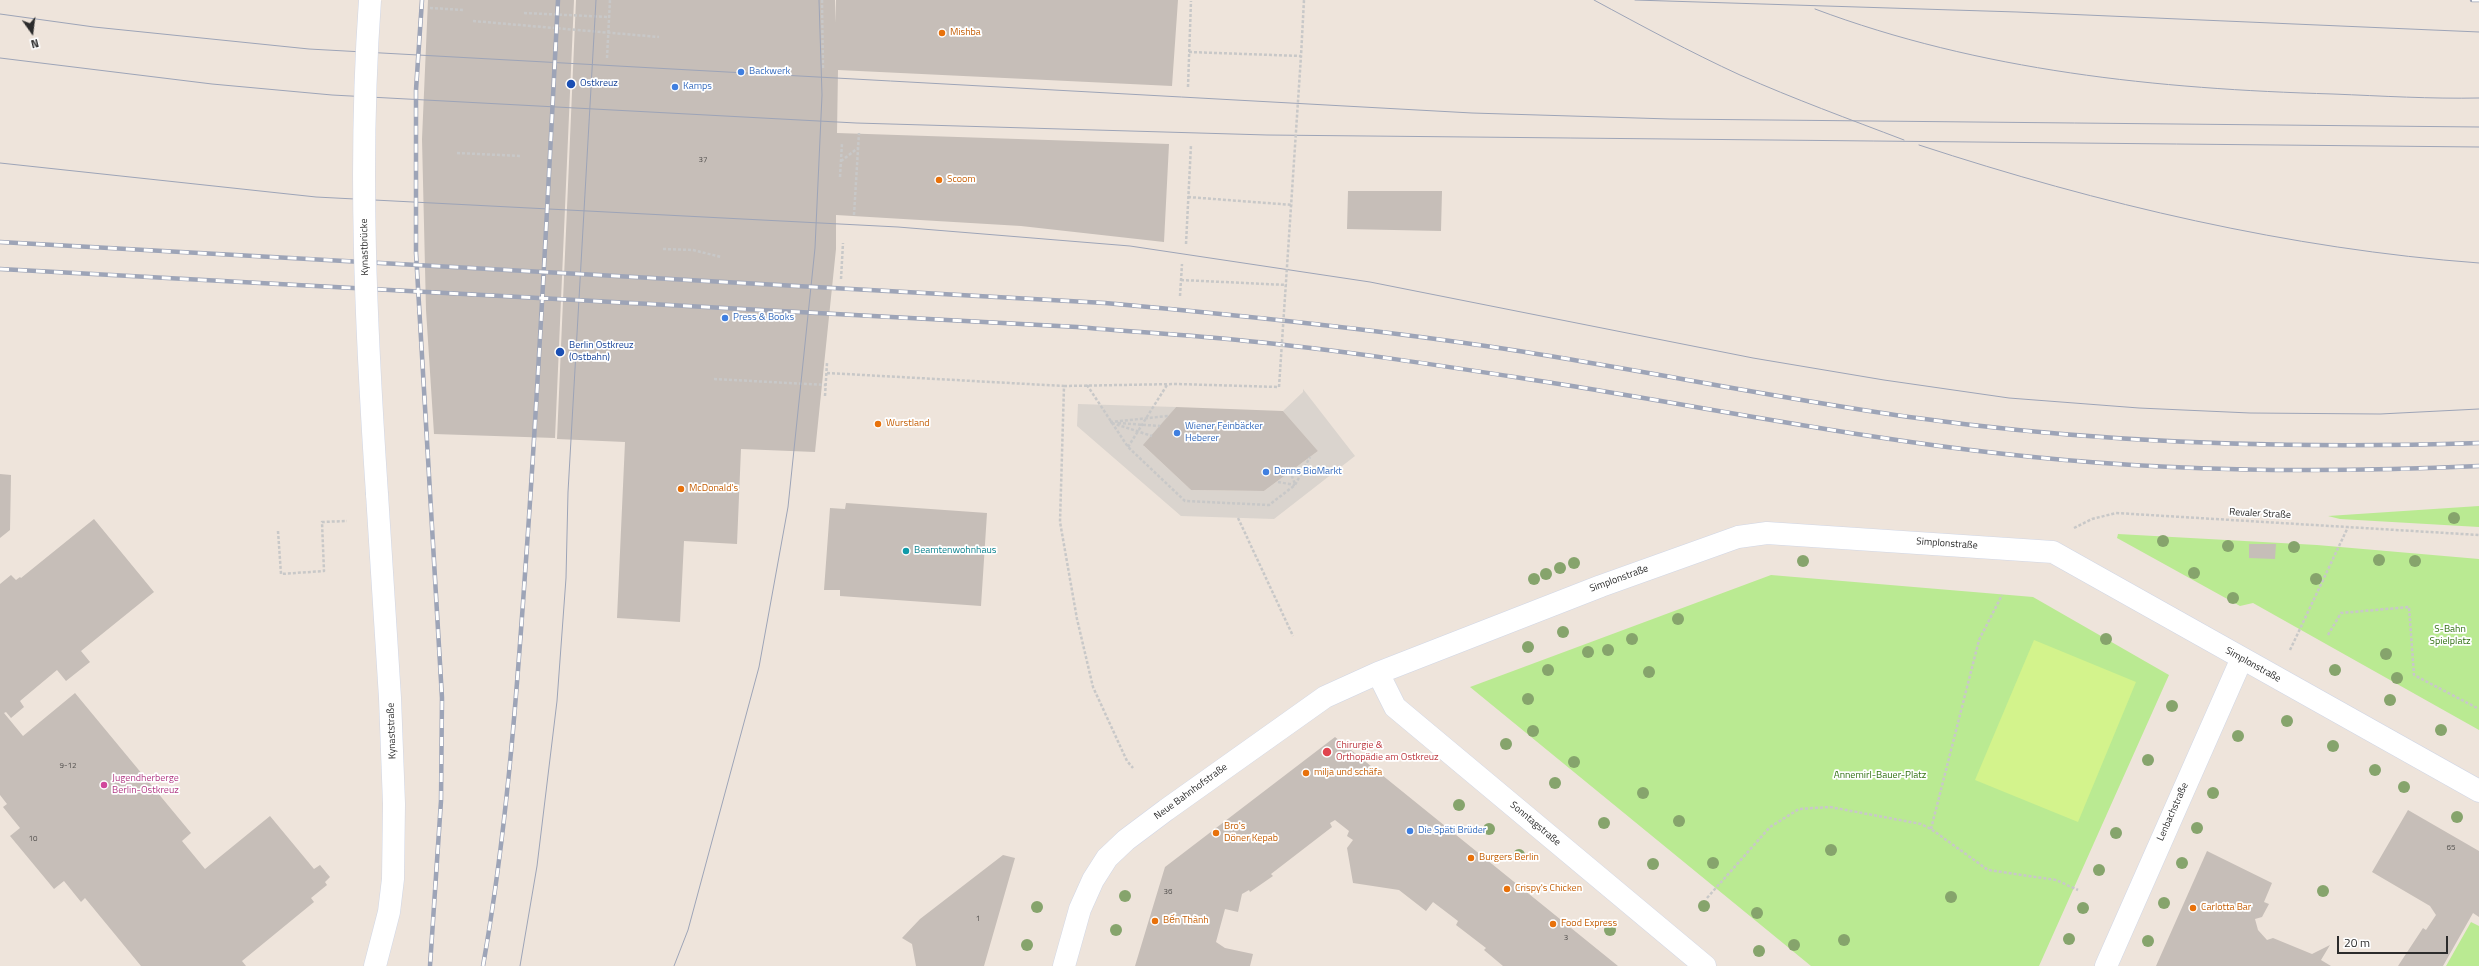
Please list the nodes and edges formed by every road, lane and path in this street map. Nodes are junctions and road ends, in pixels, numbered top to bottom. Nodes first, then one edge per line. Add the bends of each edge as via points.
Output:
1 (370, 0) edge
2 (610, 0) edge
3 (822, 0) edge
4 (1304, 0) edge
5 (1190, 1) dead end
6 (430, 8) dead end
7 (464, 10) dead end
8 (524, 13) dead end
9 (609, 17) junction
10 (473, 21) dead end
11 (608, 34) junction
12 (659, 37) dead end
13 (1189, 52) junction
14 (1301, 56) junction
15 (607, 58) dead end
16 (823, 69) dead end
17 (1188, 87) dead end
18 (859, 133) dead end
19 (842, 144) dead end
20 (1191, 145) dead end
21 (858, 148) junction
22 (457, 153) dead end
23 (521, 156) dead end
24 (841, 161) junction
25 (840, 177) dead end
26 (1188, 197) junction
27 (1293, 205) junction
28 (854, 215) dead end
29 (843, 244) dead end
30 (1186, 244) dead end
31 (663, 249) dead end
32 (721, 257) dead end
33 (1182, 264) dead end
34 (841, 278) dead end
35 (1181, 280) junction
36 (1287, 285) junction
37 (1180, 296) dead end
38 (827, 363) dead end
39 (827, 373) junction
40 (714, 378) dead end
41 (1167, 384) junction
42 (826, 385) junction
43 (1087, 385) junction
44 (1064, 386) junction
45 (825, 396) dead end
46 (1168, 416) dead end
47 (1145, 419) junction
48 (1110, 422) junction
49 (1142, 425) junction
50 (1160, 426) dead end
51 (1137, 431) junction
52 (1152, 436) dead end
53 (1128, 447) junction
54 (1310, 457) dead end
55 (1290, 471) dead end
56 (1278, 482) dead end
57 (1295, 485) junction
58 (377, 494) joint
59 (346, 514) dead end
60 (1238, 518) dead end
61 (347, 521) junction
62 (2348, 527) junction
63 (347, 528) dead end
64 (278, 532) dead end
65 (2479, 535) edge
66 (2053, 552) junction
67 (2002, 595) dead end
68 (2328, 635) dead end
69 (1293, 636) dead end
70 (2289, 652) dead end
71 (2242, 658) junction
72 (1378, 673) junction
73 (2478, 708) edge
74 (1133, 768) dead end
75 (2479, 791) edge
76 (1931, 829) junction
77 (2078, 890) dead end
78 (1707, 898) dead end
79 (375, 966) edge
80 (1064, 966) edge
81 (1705, 966) edge
82 (2106, 966) edge

1 - 58 street, Kynastbrücke, bridge via 365,93 365,268
2 - 9 path
3 - 16 path
4 - 14 path
5 - 13 path
6 - 7 path
8 - 9 path
9 - 11 path
10 - 11 path
11 - 12 path
11 - 15 path
13 - 14 path
13 - 17 path
14 - 27 path, bridge
18 - 21 path
19 - 24 path
20 - 26 path
21 - 24 path
21 - 28 path
22 - 23 path
24 - 25 path
26 - 27 path
26 - 30 path
27 - 36 path, bridge
29 - 34 path
31 - 32 path via 693,250
33 - 35 path
35 - 36 path
35 - 37 path
36 - 41 path, bridge via 1279,387
38 - 39 path
39 - 42 path
39 - 44 path
40 - 42 path
41 - 43 path
41 - 47 path
42 - 45 path
43 - 44 path
43 - 48 path
44 - 74 path via 1060,522 1077,619 1093,687 1126,761
46 - 47 path
47 - 48 path
47 - 49 path
48 - 49 path
48 - 51 path
48 - 53 path
49 - 50 path
49 - 51 path
51 - 52 path
51 - 53 path
53 - 57 path via 1185,501 1269,505
54 - 57 path
55 - 57 path
56 - 57 path
58 - 79 street, Kynaststraße via 394,804 393,878 389,912
59 - 61 path
60 - 69 path
61 - 63 path
61 - 64 path via 322,522 324,571 281,574
62 - 65 path, Revaler Straße
62 - 66 path, Revaler Straße via 2116,514 2092,519 2069,530
62 - 70 path
66 - 71 street, Simplonstraße
66 - 72 street, Simplonstraße via 1767,533 1738,537 1601,586
67 - 76 path via 1979,640
68 - 73 path via 2341,613 2409,607 2414,675
71 - 75 street, Simplonstraße
71 - 82 street, Lenbachstraße
72 - 80 street, Neue Bahnhofstraße via 1325,697 1126,840 1107,858 1093,880 1080,909
72 - 81 street, Sonntagstraße via 1395,707
76 - 77 path via 1988,870 2056,880
76 - 78 path via 1921,824 1830,807 1798,809 1770,827

